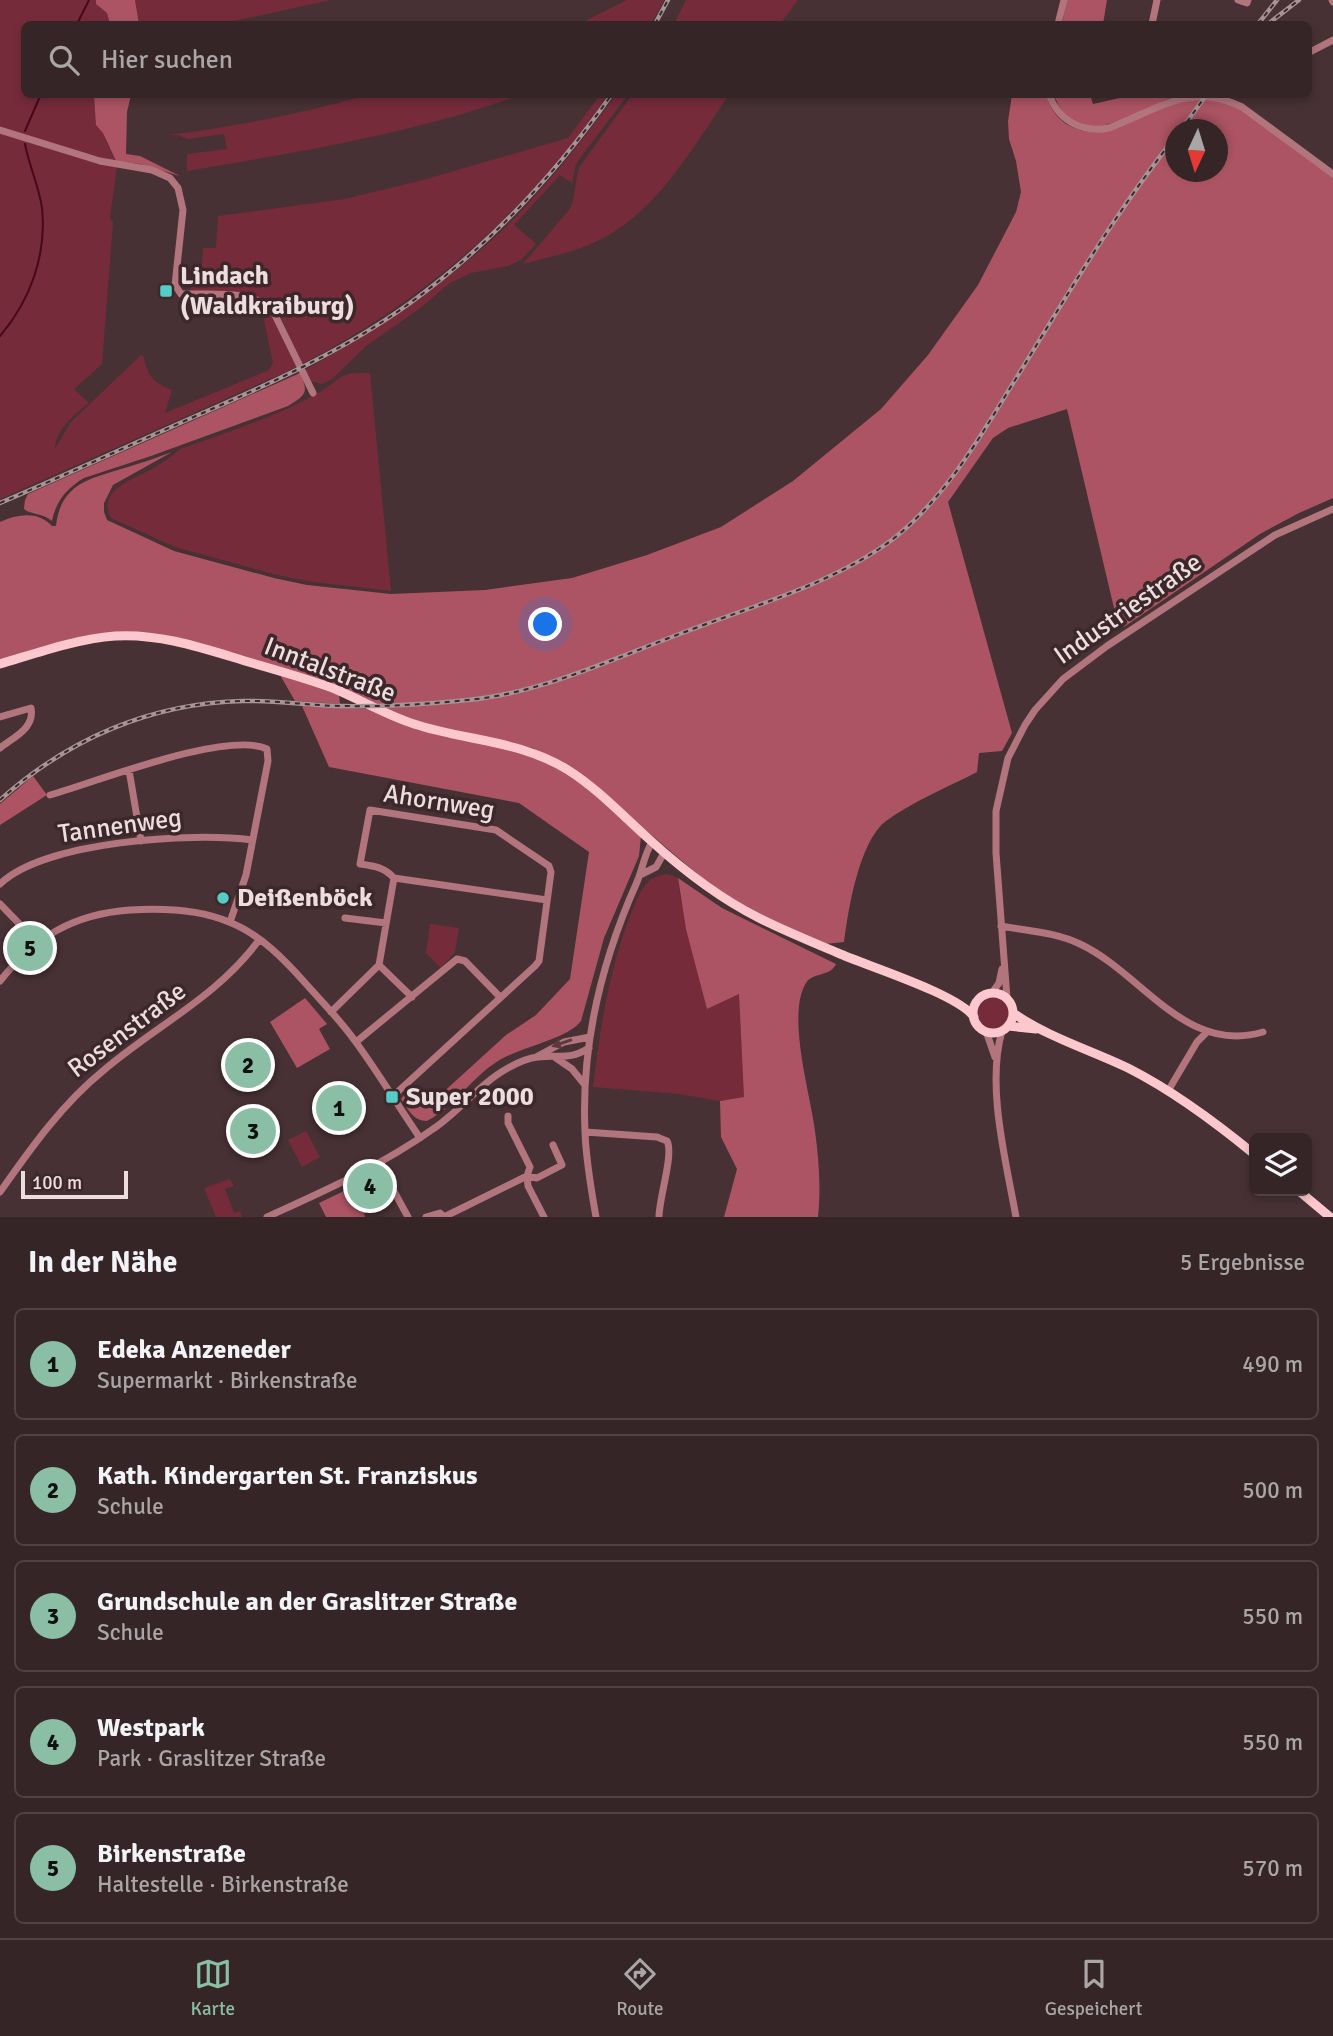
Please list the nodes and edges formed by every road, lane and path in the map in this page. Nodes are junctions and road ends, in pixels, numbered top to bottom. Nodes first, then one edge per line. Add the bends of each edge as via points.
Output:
1 (1064, 0) edge
2 (1157, 0) edge
3 (1238, 0) edge
4 (1248, 0) edge
5 (1059, 21) edge
6 (1153, 21) edge
7 (1333, 40) edge
8 (1312, 52) edge
9 (1051, 98) edge
10 (1182, 98) edge
11 (1213, 98) edge
12 (0, 130) edge
13 (1319, 163) junction
14 (1333, 166) edge
15 (1333, 174) edge
16 (313, 393) dead end
17 (1333, 509) edge
18 (0, 664) edge
19 (0, 717) edge
20 (0, 748) edge
21 (129, 771) junction
22 (50, 794) dead end
23 (253, 840) junction
24 (141, 841) junction
25 (652, 842) junction
26 (664, 853) junction
27 (680, 866) junction
28 (656, 867) junction
29 (640, 875) junction
30 (394, 878) junction
31 (0, 884) edge
32 (547, 900) junction
33 (0, 904) edge
34 (345, 918) dead end
35 (230, 922) junction
36 (386, 923) junction
37 (1001, 926) junction
38 (259, 940) junction
39 (37, 942) junction
40 (1003, 961) junction
41 (379, 965) junction
42 (0, 981) edge
43 (937, 992) junction
44 (992, 993) junction
45 (412, 997) junction
46 (500, 997) junction
47 (1007, 998) junction
48 (979, 999) junction
49 (331, 1012) junction
50 (1013, 1013) junction
51 (974, 1017) junction
52 (1005, 1028) junction
53 (1041, 1030) junction
54 (986, 1031) junction
55 (1207, 1032) junction
56 (1263, 1032) dead end
57 (590, 1037) junction
58 (356, 1042) junction
59 (589, 1048) junction
60 (536, 1057) junction
61 (555, 1058) junction
62 (996, 1061) junction
63 (586, 1086) junction
64 (1168, 1091) junction
65 (392, 1097) junction
66 (508, 1116) dead end
67 (585, 1132) junction
68 (419, 1138) junction
69 (553, 1145) dead end
70 (1249, 1150) edge
71 (379, 1164) junction
72 (527, 1176) junction
73 (0, 1192) edge
74 (1305, 1196) edge
75 (267, 1217) edge
76 (408, 1217) edge
77 (426, 1217) edge
78 (444, 1217) edge
79 (544, 1217) edge
80 (596, 1217) edge
81 (659, 1217) edge
82 (1016, 1217) edge
83 (1330, 1217) edge

1 - 5 street
2 - 6 street
3 - 4 street via 1247,4
7 - 8 street
9 - 10 street via 1072,124 1096,129
11 - 13 street via 1242,107
12 - 16 street via 170,178 178,188 183,211 177,290 264,302 273,311
13 - 14 street
13 - 15 street
17 - 37 street, Industriestraße via 1275,535 1107,646 1062,679 1035,710 1008,758 999,792 995,832
18 - 25 main road, Inntalstraße via 105,637 147,637 184,644 329,687 426,728 532,751 580,778
19 - 20 street via 32,708 27,727
21 - 22 street
21 - 23 street via 196,751 265,747 268,761
21 - 24 street
23 - 24 street, Tannenweg via 197,836
23 - 35 street
24 - 31 street, Tannenweg via 62,853 16,871
25 - 26 main road, Inntalstraße
25 - 29 street
26 - 27 main road, Inntalstraße
26 - 28 street
27 - 28 street
27 - 43 main road, Inntalstraße via 759,918
28 - 29 street
29 - 57 street via 614,937
30 - 32 street
30 - 32 street, Ahornweg via 379,867 360,864 370,810 504,833 551,869
30 - 36 street
32 - 46 street via 539,961
33 - 39 street
34 - 36 street
35 - 38 street
35 - 39 street via 182,911 112,912 77,921
36 - 41 street
37 - 40 street, Industriestraße
37 - 55 street via 1082,944
38 - 49 street via 292,968
38 - 73 street, Rosenstraße via 212,991 127,1051 74,1097
39 - 42 street
40 - 44 street, Industriestraße
40 - 47 street, Industriestraße
41 - 45 street
41 - 49 street
43 - 48 main road
43 - 51 main road
44 - 47 main road
44 - 48 main road
45 - 46 street via 460,959
45 - 58 street
46 - 65 street
47 - 50 main road
48 - 51 main road
49 - 58 street
50 - 52 main road
50 - 53 main road
51 - 54 main road
52 - 53 main road
52 - 54 main road
52 - 62 street
53 - 64 main road
54 - 62 street
55 - 56 street via 1238,1036
55 - 64 street
57 - 59 street
57 -> 60 street via 564,1042
58 - 65 street
59 - 61 street
59 - 63 street
60 - 61 street
60 - 68 street via 498,1073
61 - 63 street
62 - 82 street via 999,1112
63 - 67 street
64 - 70 main road
65 - 68 street
66 - 72 street via 530,1167
67 - 80 street
67 - 81 street via 667,1141 671,1154
68 - 71 street
69 - 72 street via 562,1165 537,1178
71 - 75 street
71 - 76 street
72 - 78 street
72 - 79 street
74 - 83 main road
77 - 78 street via 440,1213

